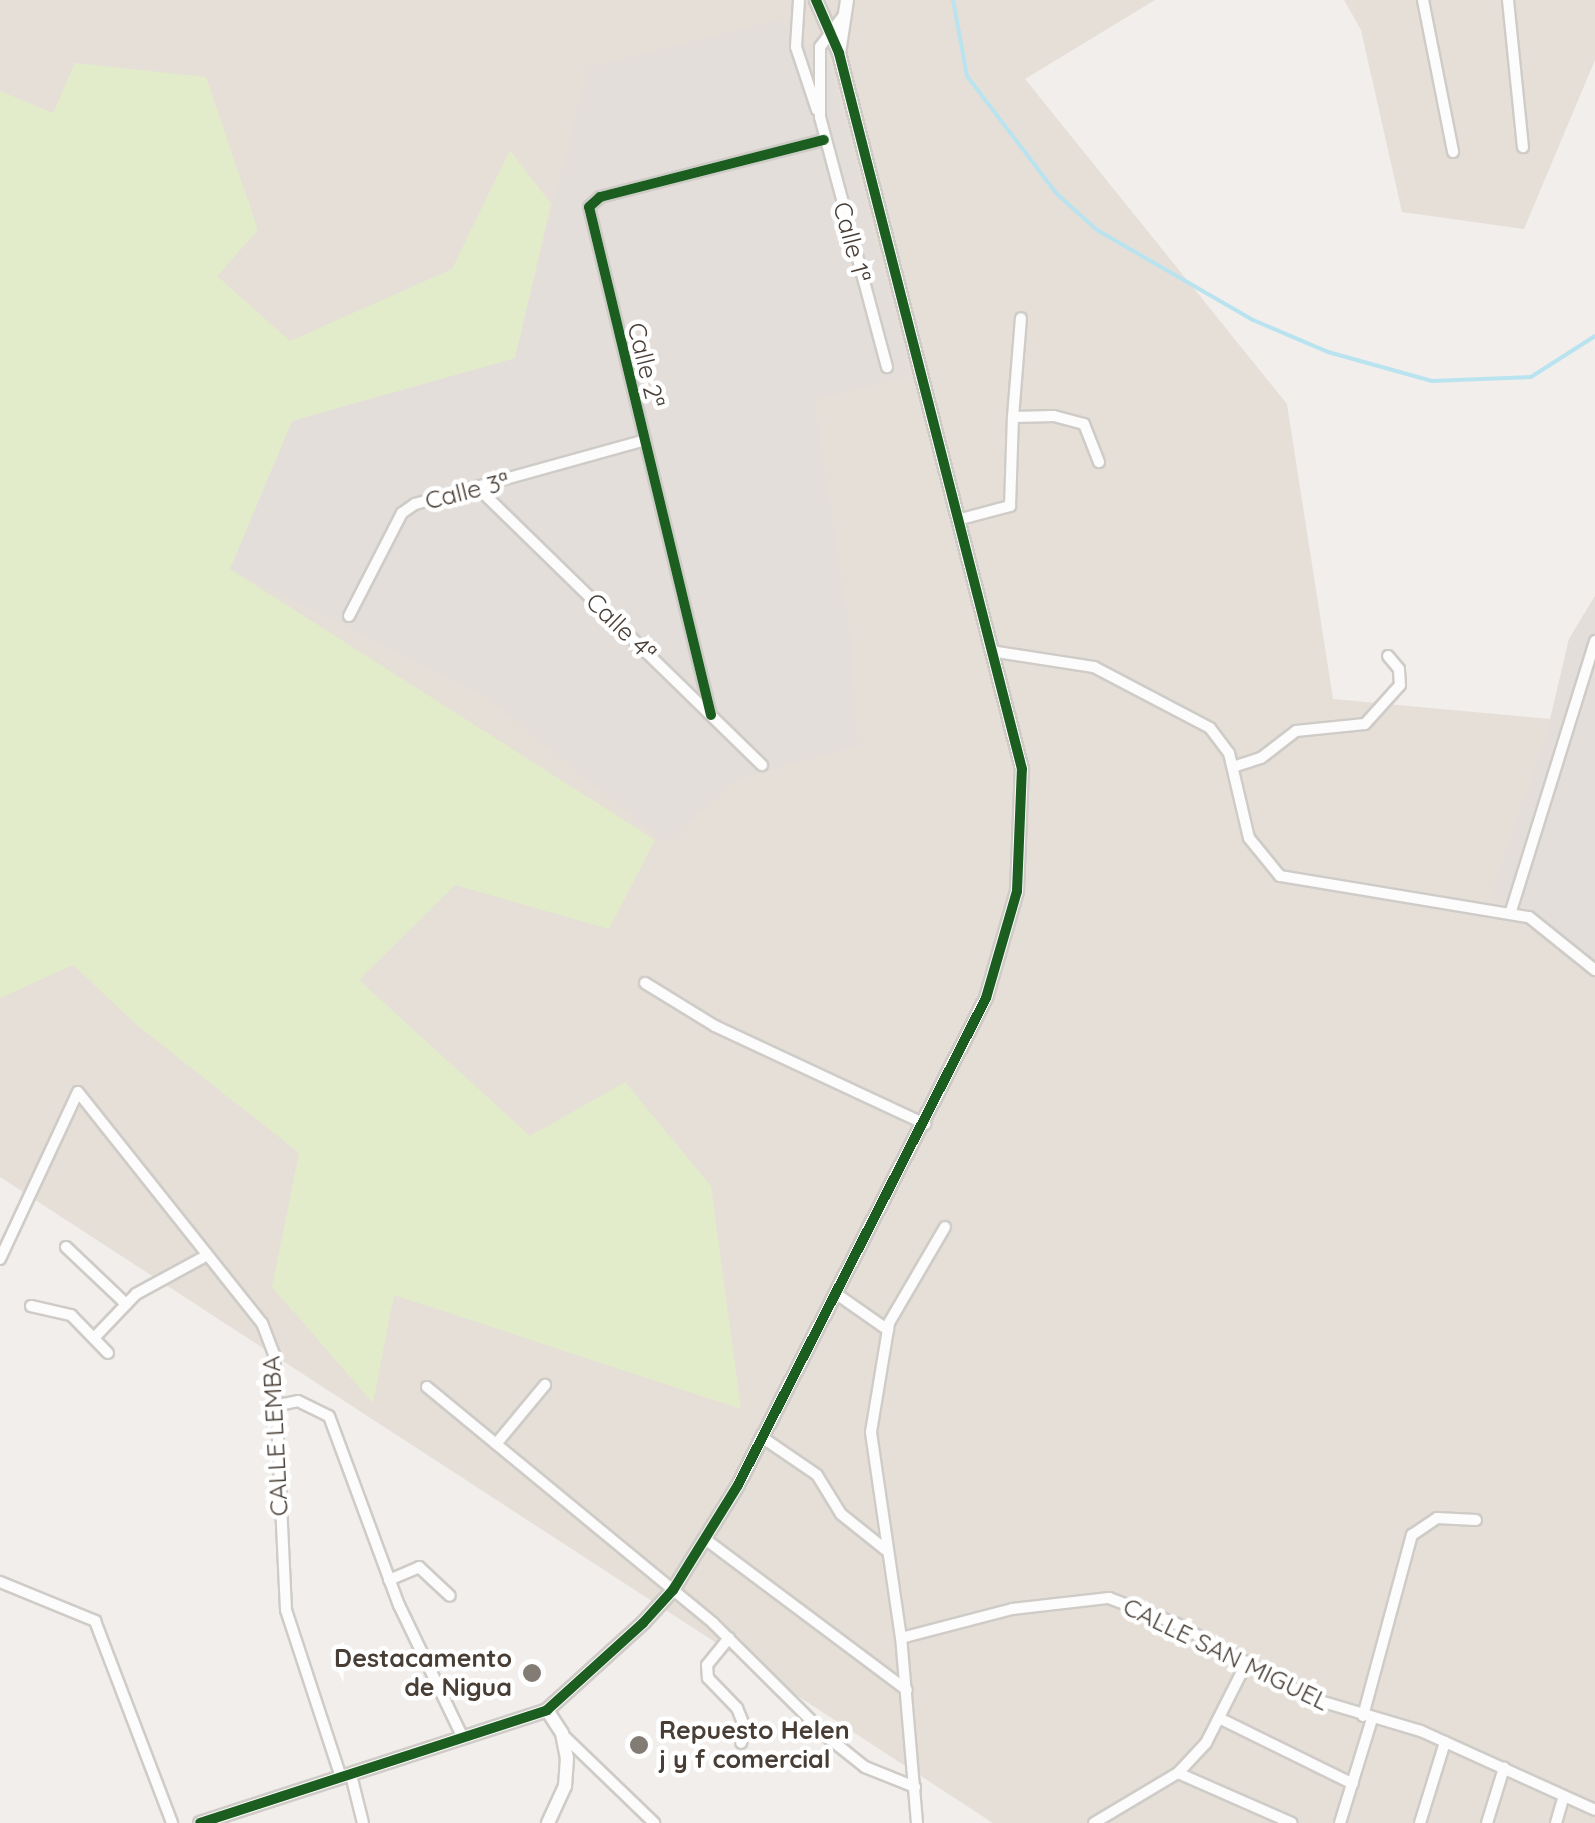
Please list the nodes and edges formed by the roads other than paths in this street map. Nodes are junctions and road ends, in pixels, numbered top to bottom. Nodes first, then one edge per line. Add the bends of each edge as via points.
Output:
1 (799, 0) edge
2 (816, 0) edge
3 (846, 0) edge
4 (1424, 0) edge
5 (1508, 0) edge
6 (844, 16) junction
7 (828, 33) junction
8 (839, 54) junction
9 (820, 117) junction
10 (824, 140) junction
11 (1523, 146) dead end
12 (1453, 152) dead end
13 (1021, 318) dead end
14 (886, 367) dead end
15 (1013, 418) junction
16 (644, 440) junction
17 (1099, 462) dead end
18 (480, 490) junction
19 (961, 519) junction
20 (349, 616) dead end
21 (1595, 641) edge
22 (997, 652) junction
23 (1388, 656) dead end
24 (711, 714) junction
25 (762, 766) dead end
26 (1233, 767) junction
27 (1511, 912) junction
28 (1595, 970) edge
29 (645, 983) dead end
30 (925, 1124) junction
31 (946, 1227) dead end
32 (66, 1247) dead end
33 (204, 1257) junction
34 (0, 1259) edge
35 (838, 1295) junction
36 (126, 1304) junction
37 (31, 1306) dead end
38 (888, 1330) junction
39 (94, 1338) junction
40 (108, 1353) dead end
41 (545, 1385) dead end
42 (426, 1387) dead end
43 (279, 1405) junction
44 (763, 1438) junction
45 (496, 1444) junction
46 (1476, 1520) dead end
47 (704, 1539) junction
48 (887, 1550) junction
49 (390, 1580) junction
50 (0, 1582) edge
51 (673, 1590) junction
52 (450, 1596) dead end
53 (729, 1638) junction
54 (901, 1638) junction
55 (1247, 1662) junction
56 (906, 1690) junction
57 (547, 1710) junction
58 (1218, 1718) junction
59 (1368, 1718) junction
60 (563, 1735) junction
61 (463, 1738) junction
62 (1445, 1742) junction
63 (741, 1744) dead end
64 (1504, 1768) junction
65 (1178, 1773) junction
66 (346, 1776) junction
67 (1352, 1784) junction
68 (915, 1787) junction
69 (1563, 1798) junction
70 (1595, 1810) edge
71 (172, 1823) edge
72 (200, 1823) edge
73 (363, 1823) edge
74 (548, 1823) edge
75 (654, 1823) edge
76 (917, 1823) edge
77 (1094, 1823) edge
78 (1292, 1823) edge
79 (1340, 1823) edge
80 (1420, 1823) edge
81 (1487, 1823) edge
82 (1556, 1823) edge

1 - 9 street, Calle 1ª via 796,47
2 - 7 street
3 - 6 street
4 - 12 street
5 - 11 street
6 - 7 street
6 - 8 street
7 - 8 street
7 - 9 street, Calle 1ª via 819,53
8 - 19 street
9 - 10 street, Calle 1ª
10 - 14 street, Calle 1ª
10 - 16 street, Calle 2ª via 600,197 588,207
13 - 15 street
15 - 17 street via 1054,416 1084,424
15 - 19 street via 1010,506
16 - 18 street, Calle 3ª
16 - 24 street, Calle 2ª
18 - 20 street, Calle 3ª via 402,513
18 - 24 street, Calle 4ª
19 - 22 street
21 - 27 street
22 - 26 street via 1094,667 1124,680 1210,728
22 - 30 street via 1022,769 1017,891 986,998
23 - 26 street via 1400,669 1400,685 1366,724 1296,730 1251,764
24 - 25 street, Calle 4ª
26 - 27 street via 1249,838 1280,876
27 - 28 street via 1529,917
29 - 30 street via 715,1026
30 - 35 street
31 - 38 street
32 - 36 street
33 - 34 street, CALLE LEMBA via 78,1092
33 - 36 street
33 - 43 street, CALLE LEMBA via 262,1324 274,1354
35 - 38 street
35 - 44 street
36 - 39 street
37 - 39 street via 71,1314
38 - 48 street via 870,1432
39 - 40 street
41 - 45 street
42 - 45 street
43 - 49 street via 298,1401 329,1416
43 - 66 street, CALLE LEMBA via 286,1610
44 - 47 street
44 - 48 street via 817,1475 841,1514
45 - 51 street
46 - 59 street via 1438,1518 1412,1534
47 - 51 street
47 - 56 street
48 - 54 street
49 - 52 street via 419,1567
49 - 61 street
50 - 71 street via 95,1621
51 - 53 street
51 - 57 street via 614,1654
53 - 63 street via 707,1665 708,1678 737,1708 744,1725
53 - 68 street via 865,1768
54 - 55 street, CALLE SAN MIGUEL via 1012,1609 1109,1598
54 - 56 street
55 - 58 street
55 - 59 street, CALLE SAN MIGUEL via 1310,1698
56 - 68 street
57 - 60 street
57 - 61 street
58 - 65 street
58 - 67 street
59 - 62 street, CALLE SAN MIGUEL
59 - 67 street
60 - 74 street via 564,1786
60 - 75 street
61 - 66 street
62 - 64 street, CALLE SAN MIGUEL
62 - 80 street
64 - 69 street, CALLE SAN MIGUEL
64 - 81 street
65 - 77 street
65 - 78 street
66 - 72 street
66 - 73 street, CALLE LEMBA
67 - 79 street
68 - 76 street
69 - 70 street, CALLE SAN MIGUEL
69 - 82 street

